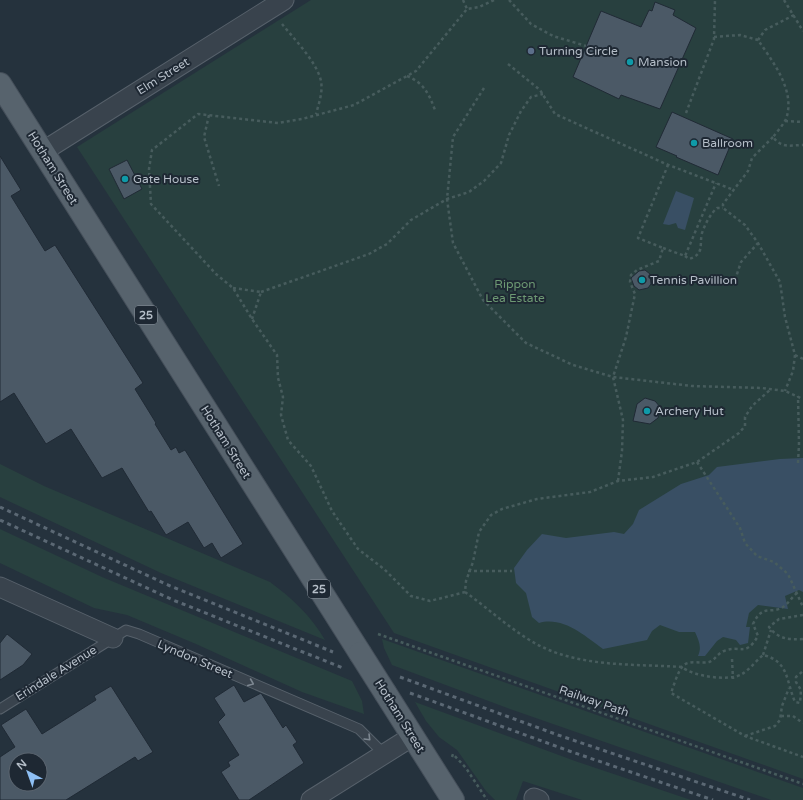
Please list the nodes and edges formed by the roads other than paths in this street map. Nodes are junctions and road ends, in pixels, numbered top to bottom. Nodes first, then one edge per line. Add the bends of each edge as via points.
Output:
1 (276, 7) edge
2 (0, 84) edge
3 (6, 108) edge
4 (42, 152) junction
5 (0, 587) edge
6 (113, 638) junction
7 (0, 709) edge
8 (413, 736) junction
9 (384, 754) junction
10 (311, 800) edge
11 (453, 800) edge

1 - 4 street, Elm Street
2 - 3 main road, Hotham Street / 25
3 - 4 main road, Hotham Street / 25
4 - 8 main road, Hotham Street / 25, bridge
5 - 6 street
6 - 7 lane, Erindale Avenue
6 -> 9 lane, Lyndon Street via 126,630 146,637 359,729
8 - 9 street
8 - 11 main road, Hotham Street / 25
9 - 10 street

